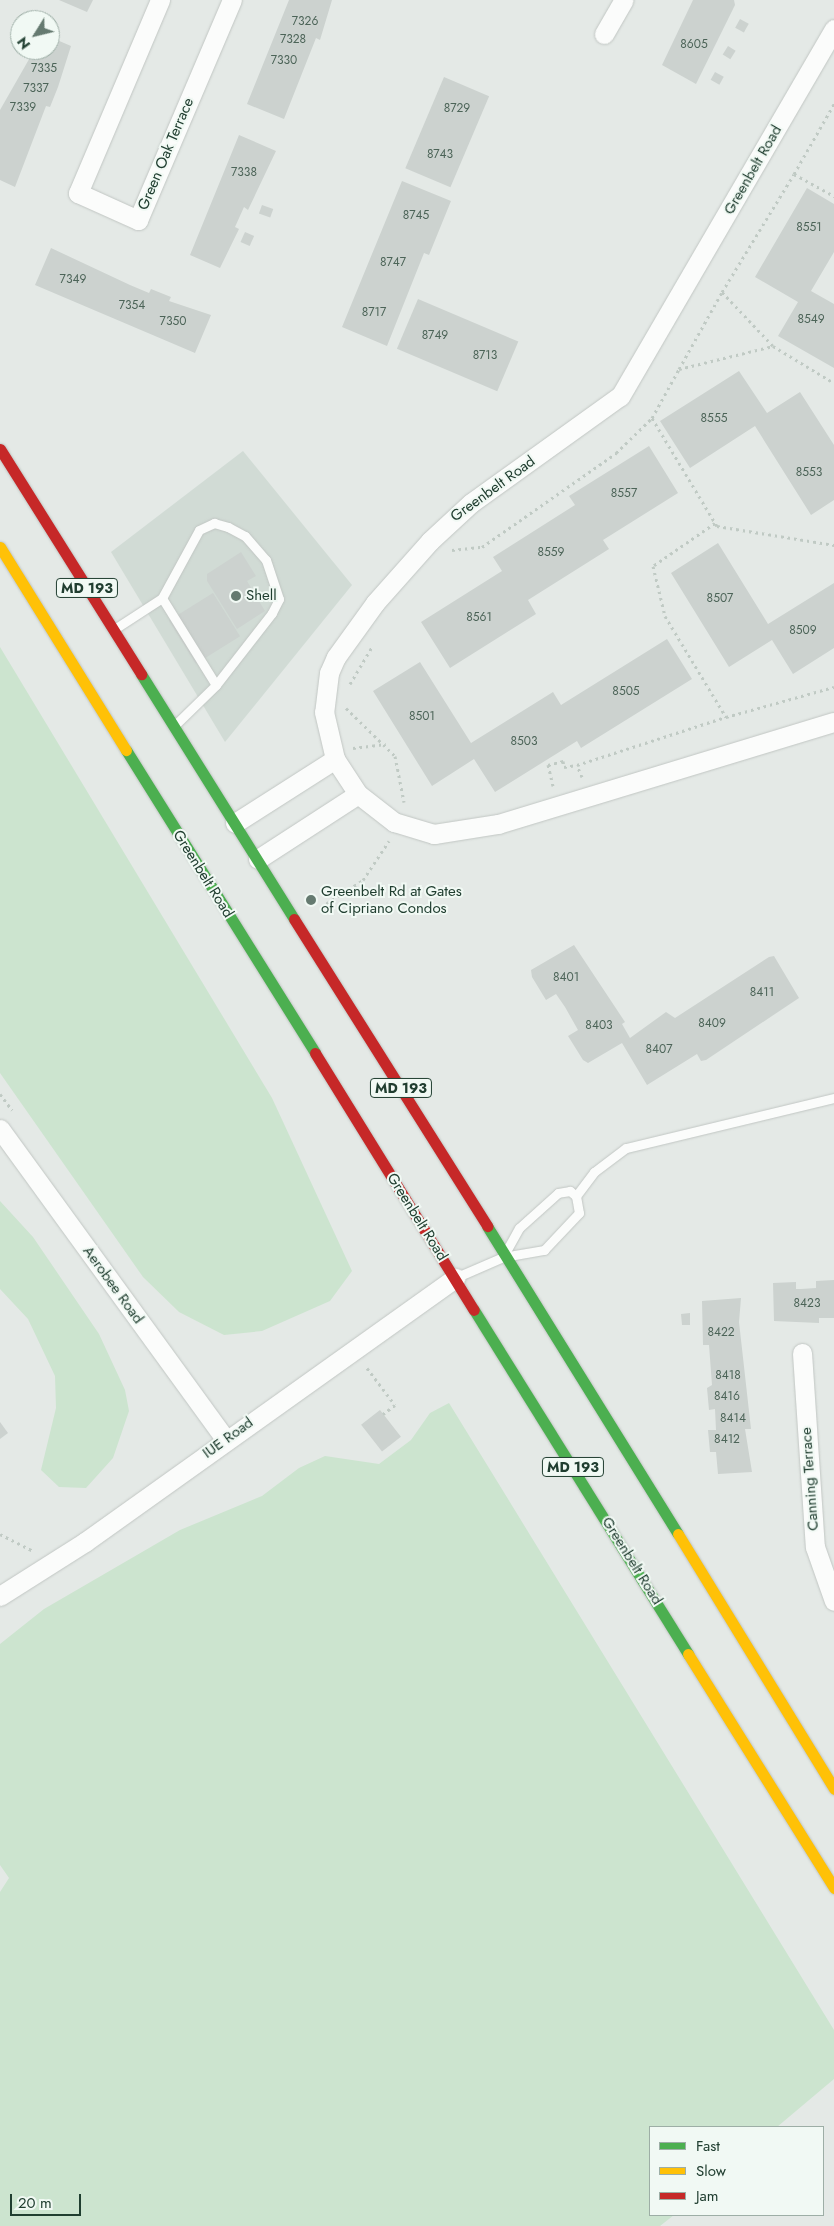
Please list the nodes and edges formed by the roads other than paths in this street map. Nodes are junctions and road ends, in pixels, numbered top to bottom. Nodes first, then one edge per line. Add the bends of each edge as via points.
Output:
1 (160, 0) edge
2 (232, 0) edge
3 (624, 0) edge
4 (834, 29) edge
5 (604, 34) dead end
6 (0, 449) edge
7 (0, 547) edge
8 (162, 598) junction
9 (113, 630) junction
10 (216, 685) junction
11 (834, 722) edge
12 (174, 727) junction
13 (343, 753) junction
14 (358, 794) junction
15 (235, 822) junction
16 (258, 859) junction
17 (834, 1098) edge
18 (0, 1129) edge
19 (576, 1196) junction
20 (503, 1256) junction
21 (455, 1278) junction
22 (802, 1353) dead end
23 (226, 1440) junction
24 (0, 1596) edge
25 (834, 1601) edge
26 (834, 1789) edge
27 (834, 1888) edge

1 - 2 street, Green Oak Terrace via 78,193 138,220
3 - 5 street
4 - 13 street, Greenbelt Road via 620,396 450,520 348,638 332,665 326,690 327,735
6 - 9 main road, MD 193
7 - 21 main road, Greenbelt Road / MD 193
8 - 9 lane
8 - 10 lane
8 - 10 lane via 199,530 214,523 245,536 266,560 278,599 260,632
9 - 12 main road, MD 193
10 - 12 lane
11 - 14 street, Greenbelt Road via 474,829 434,834
12 - 15 main road, MD 193
13 - 14 street, Greenbelt Road
13 - 15 street
14 - 16 street
15 - 16 main road, MD 193
16 - 20 main road, MD 193
17 - 19 lane via 626,1148 594,1172
18 - 23 street, Aerobee Road
19 - 20 lane via 563,1190 551,1198 518,1230
19 - 20 lane via 579,1213 557,1240 530,1255
20 - 21 lane
20 - 26 main road, MD 193
21 - 23 street, IUE Road
21 - 27 main road, Greenbelt Road / MD 193
22 - 25 street, Canning Terrace via 815,1547
23 - 24 street, IUE Road via 85,1542

